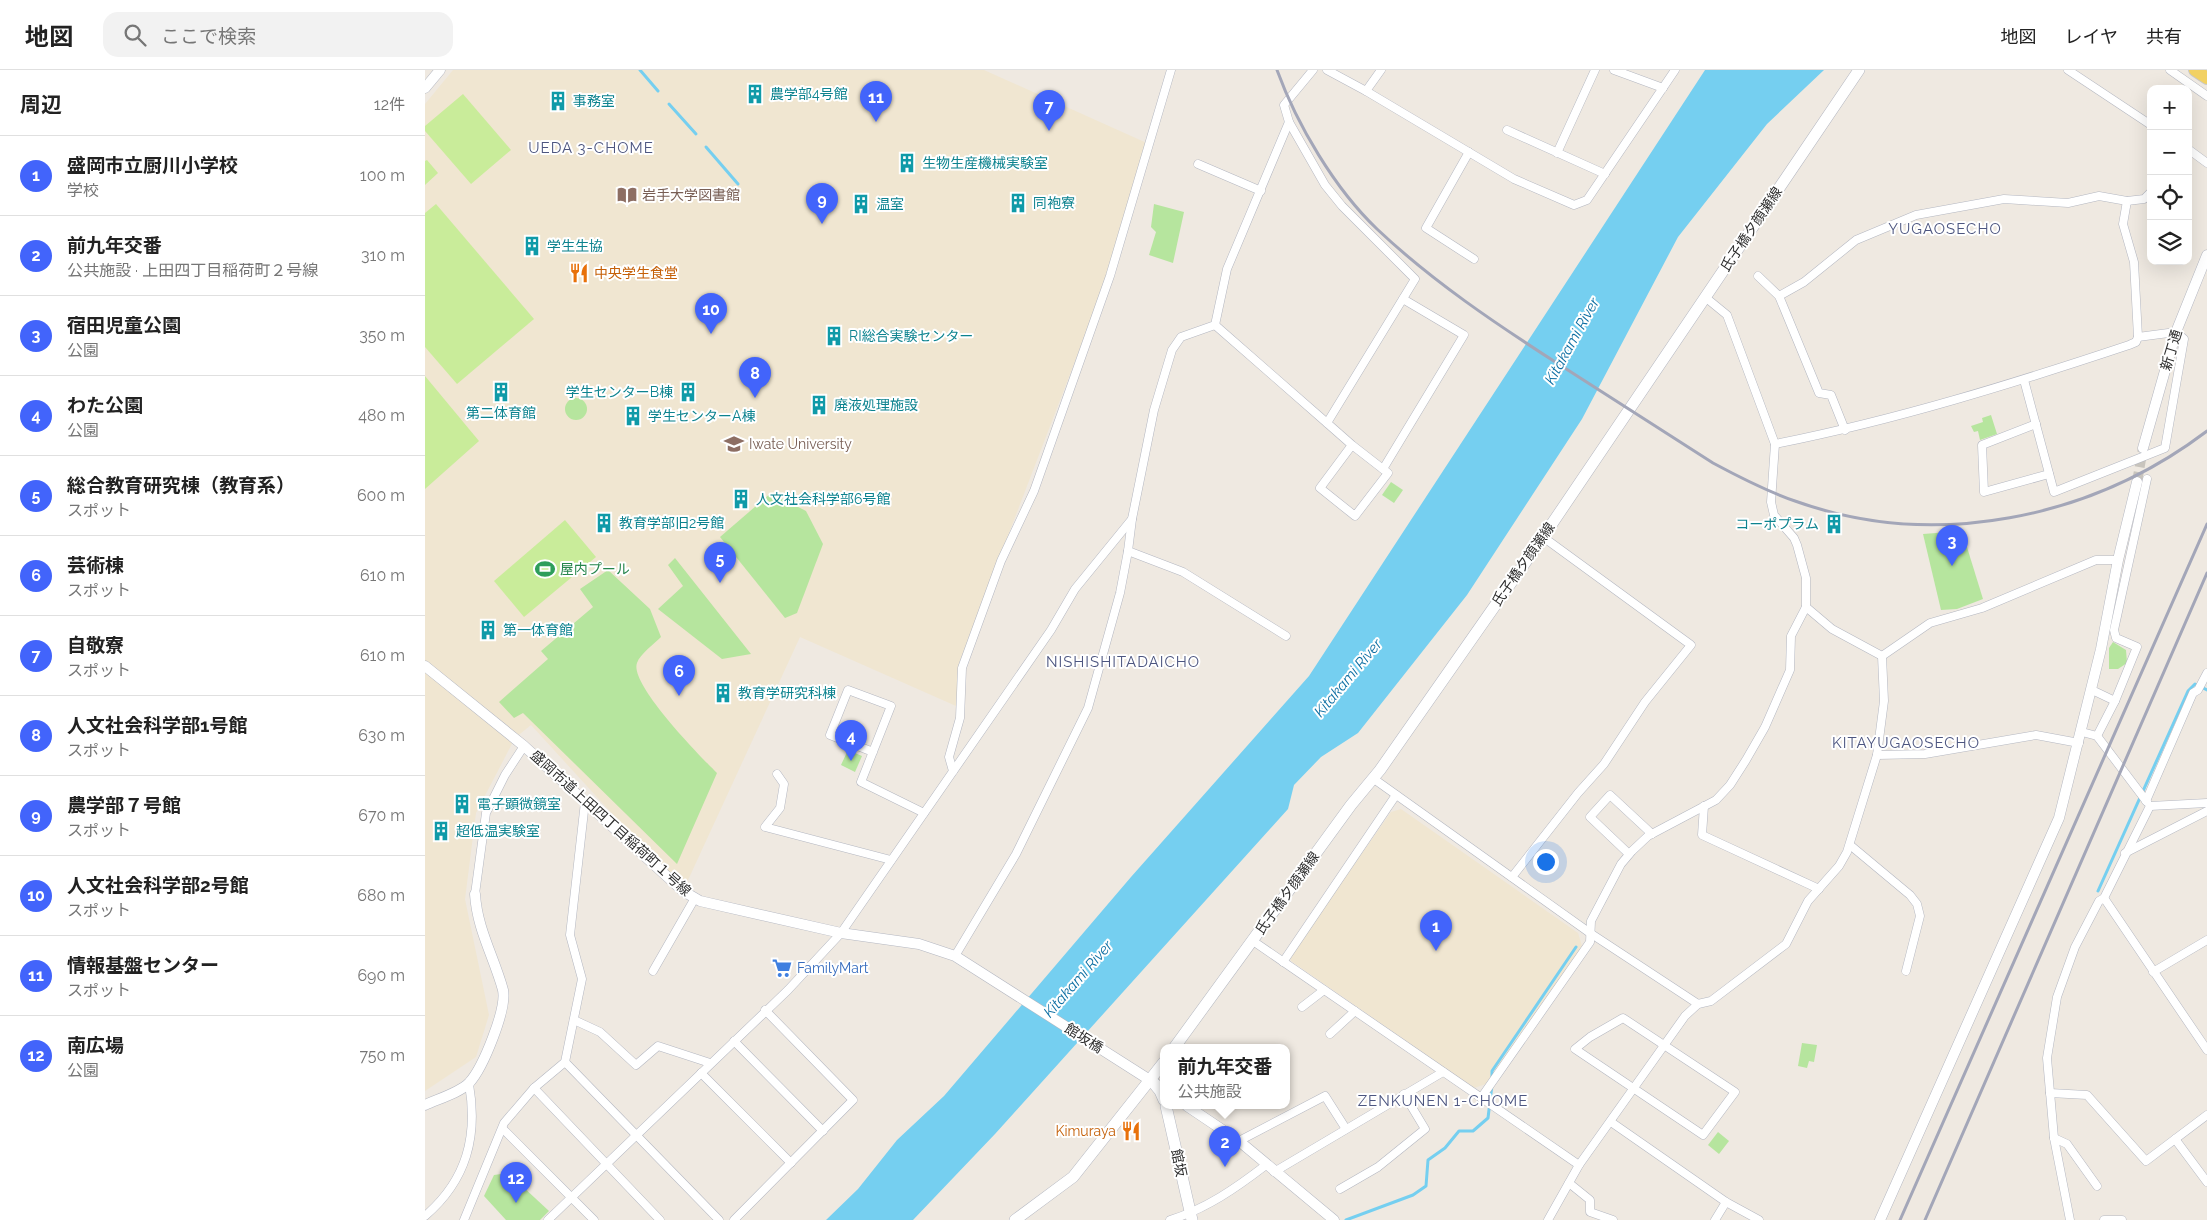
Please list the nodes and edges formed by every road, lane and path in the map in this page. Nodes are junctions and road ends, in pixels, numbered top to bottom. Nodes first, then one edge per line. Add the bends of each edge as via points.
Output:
1 (440, 70) edge
2 (1171, 70) edge
3 (1313, 70) edge
4 (1327, 70) edge
5 (1381, 70) edge
6 (1595, 70) edge
7 (1614, 70) edge
8 (1675, 70) edge
9 (1859, 70) edge
10 (2068, 70) edge
11 (2170, 70) edge
12 (2195, 70) edge
13 (2207, 78) edge
14 (425, 88) edge
15 (1663, 88) junction
16 (1365, 91) junction
17 (2207, 96) edge
18 (2147, 121) edge
19 (1289, 122) junction
20 (1507, 130) dead end
21 (1469, 152) junction
22 (2192, 152) edge
23 (1557, 153) junction
24 (2207, 163) edge
25 (1198, 164) dead end
26 (1605, 174) junction
27 (1261, 191) junction
28 (2147, 196) edge
29 (2127, 201) junction
30 (2207, 255) edge
31 (1474, 259) dead end
32 (1758, 276) dead end
33 (1779, 296) junction
34 (1705, 297) junction
35 (1403, 299) junction
36 (1215, 326) junction
37 (2176, 332) junction
38 (2138, 337) junction
39 (2024, 380) junction
40 (1327, 423) junction
41 (2035, 424) junction
42 (1845, 430) junction
43 (1775, 444) junction
44 (1352, 445) junction
45 (2143, 448) tunnel mouth
46 (1383, 469) junction
47 (2049, 474) junction
48 (2142, 480) joint
49 (1132, 518) junction
50 (1543, 537) junction
51 (1128, 552) junction
52 (2118, 560) junction
53 (1806, 608) junction
54 (1286, 636) dead end
55 (1882, 656) junction
56 (425, 666) edge
57 (2207, 672) edge
58 (2092, 690) junction
59 (2115, 701) junction
60 (2082, 732) junction
61 (2097, 736) junction
62 (2079, 743) junction
63 (524, 746) junction
64 (873, 752) junction
65 (1877, 755) junction
66 (953, 771) junction
67 (777, 774) dead end
68 (1374, 779) junction
69 (1397, 795) junction
70 (585, 802) junction
71 (2148, 803) junction
72 (2207, 803) edge
73 (1703, 806) junction
74 (2207, 811) edge
75 (924, 813) junction
76 (1652, 834) junction
77 (1850, 846) junction
78 (2125, 853) junction
79 (1629, 854) junction
80 (891, 860) junction
81 (1512, 877) junction
82 (1819, 889) junction
83 (475, 894) joint
84 (695, 898) junction
85 (2105, 898) junction
86 (841, 933) junction
87 (1590, 933) junction
88 (2207, 940) edge
89 (1253, 941) junction
90 (955, 956) junction
91 (1283, 962) junction
92 (653, 971) dead end
93 (1906, 971) dead end
94 (2153, 972) junction
95 (991, 980) joint
96 (1324, 990) junction
97 (1698, 1004) junction
98 (1301, 1007) dead end
99 (765, 1010) junction
100 (1355, 1012) junction
101 (574, 1020) junction
102 (1330, 1034) dead end
103 (734, 1041) junction
104 (1177, 1044) edge
105 (1665, 1045) junction
106 (2207, 1050) edge
107 (565, 1062) junction
108 (710, 1063) junction
109 (1160, 1068) edge
110 (701, 1072) junction
111 (1443, 1072) junction
112 (1151, 1080) junction
113 (469, 1084) junction
114 (1160, 1087) edge
115 (1635, 1087) junction
116 (534, 1088) junction
117 (1160, 1091) edge
118 (2050, 1093) junction
119 (1405, 1094) junction
120 (1481, 1098) junction
121 (425, 1106) edge
122 (1167, 1109) edge
123 (1191, 1109) edge
124 (2207, 1115) edge
125 (1611, 1122) junction
126 (503, 1129) junction
127 (1346, 1129) junction
128 (823, 1131) junction
129 (636, 1135) junction
130 (2054, 1138) junction
131 (2175, 1139) junction
132 (1239, 1141) junction
133 (791, 1163) junction
134 (606, 1164) junction
135 (1579, 1165) junction
136 (1270, 1168) junction
137 (2207, 1182) edge
138 (1569, 1183) junction
139 (2097, 1186) dead end
140 (1340, 1189) dead end
141 (572, 1197) junction
142 (1726, 1202) junction
143 (1590, 1212) junction
144 (425, 1216) edge
145 (1191, 1217) edge
146 (464, 1220) edge
147 (548, 1220) edge
148 (594, 1220) edge
149 (660, 1220) edge
150 (719, 1220) edge
151 (734, 1220) edge
152 (1015, 1220) edge
153 (1170, 1220) edge
154 (1334, 1220) edge
155 (1548, 1220) edge
156 (1588, 1220) edge
157 (1613, 1220) edge
158 (1715, 1220) edge
159 (1759, 1220) edge
160 (1880, 1220) edge
161 (2070, 1220) edge
162 (2104, 1220) edge
163 (2122, 1220) edge

1 - 14 street
2 - 66 street via 1110,276 1034,490 1001,561 962,668 960,718 949,757
3 - 19 street via 1284,104
4 - 16 street
5 - 16 street
6 - 23 street
7 - 15 street
8 - 15 street
9 - 34 main road, 氏子橋夕顔瀬線
10 - 18 street
11 - 17 street
12 - 13 main road
15 - 26 street
16 - 21 street
19 - 27 street
19 - 35 street via 1325,185 1415,279
20 - 23 street
21 - 26 street via 1514,179 1574,205 1587,200
21 - 31 street via 1426,228
22 - 24 street
23 - 26 street
25 - 27 street
27 - 36 street via 1227,269
28 - 29 street
29 - 33 street via 2099,196 2067,203 2004,199 1915,215 1856,240 1804,282
29 - 38 street via 2123,224 2134,262
30 - 37 street, 新丁通
32 - 33 street
33 - 42 street via 1819,393 1831,395
34 - 43 street via 1727,315
34 - 50 main road, 氏子橋夕顔瀬線
35 - 40 street
35 - 46 street via 1464,335
36 - 40 street
36 - 49 street via 1181,337 1172,350 1154,410
37 - 38 street
37 - 45 street, 新丁通
37 - 47 street via 2184,339 2165,448 2054,492
38 - 39 street via 2129,345
39 - 41 street
39 - 42 street
40 - 44 street
41 - 47 street
41 - 47 street via 1981,445 1984,492
42 - 43 street
43 - 53 street via 1771,502 1774,515 1797,545 1806,578
44 - 46 street
44 - 46 street via 1320,488 1355,516 1388,473
48 - 52 street
48 - 59 street via 2115,630 2116,638 2137,647
49 - 51 street
49 - 66 street via 1075,589 1051,630
50 - 68 main road, 氏子橋夕顔瀬線
50 - 81 street via 1691,645 1653,690 1605,764 1578,792
51 - 54 street via 1183,572
51 - 90 street via 1088,708 1016,854
52 - 55 street via 2096,560 1982,608 1930,624
52 - 58 street
53 - 55 street via 1832,629
53 - 73 street via 1791,636 1790,670 1765,728 1730,786 1716,800
55 - 65 street via 1883,701
56 - 63 street, 盛岡市道上田四丁目稲荷町１号線
57 - 71 street via 2193,693
58 - 59 street
58 - 60 street
59 - 61 street
60 - 61 street
60 - 62 street
61 - 71 street
62 - 65 street via 2037,735 1925,754
62 - 160 street via 2059,818
63 - 70 street, 盛岡市道上田四丁目稲荷町１号線
63 - 83 street via 486,814
64 - 64 street via 891,706 849,690 830,735
64 - 75 street via 861,782
65 - 77 street
66 - 75 street
67 - 80 street via 784,784 780,808 765,827
68 - 69 street
68 - 89 main road, 氏子橋夕顔瀬線 via 1351,805
69 - 81 street
69 - 91 street
70 - 84 street, 盛岡市道上田四丁目稲荷町１号線 via 683,891
70 - 101 street via 570,924 582,979
71 - 72 street
71 - 78 street
73 - 76 street
73 - 82 street via 1702,835
74 - 78 street
75 - 80 street
76 - 79 street
76 - 79 street via 1610,794 1590,817
77 - 82 street via 1839,866
77 - 93 street via 1917,904 1920,916
78 - 85 street
79 - 87 street via 1591,921
80 - 86 street
81 - 87 street
82 - 97 street via 1786,944 1711,1001
83 - 113 street via 476,911 503,992 501,1008 482,1064
84 - 86 street, 盛岡市道上田四丁目稲荷町１号線 via 724,908
84 - 92 street
85 - 94 street
85 - 118 street via 2099,901 2075,947 2057,997 2047,1058
86 - 90 street, 盛岡市道上田四丁目稲荷町１号線 via 919,944
86 - 99 street
87 - 97 street
87 - 120 street via 1590,942
88 - 94 street
89 - 91 street
89 - 104 main road, 氏子橋夕顔瀬線
90 - 95 street, 盛岡市道上田四丁目稲荷町１号線
91 - 96 street
94 - 106 street
95 - 112 street, 館坂橋
96 - 98 street
96 - 100 street
97 - 105 street via 1685,1016
99 - 103 street
99 - 128 street via 853,1100
100 - 102 street
100 - 111 street
101 - 107 street
101 - 108 street via 600,1032 636,1065 658,1046
103 - 108 street
103 - 128 street
105 - 115 street
105 - 115 street via 1623,1018 1575,1049
105 - 115 street via 1735,1092 1703,1135
107 - 116 street
107 - 129 street
108 - 110 street
109 - 112 main road
110 - 129 street
110 - 133 street
111 - 119 street
111 - 120 street
112 - 114 street, 館坂橋
112 - 117 main road
112 - 152 main road via 1073,1177
113 - 121 street
113 - 144 street via 471,1145 459,1176
115 - 125 street
116 - 126 street via 504,1123
116 - 134 street
118 - 130 street
118 - 131 street via 2087,1095 2146,1161
119 - 127 street
119 - 140 street via 1425,1129 1378,1166
120 - 135 street
122 - 145 main road, 館坂
123 - 132 street
124 - 131 street
125 - 135 street
125 - 142 street
126 - 141 street
126 - 146 street
127 - 132 street via 1325,1096
127 - 136 street
128 - 133 street
129 - 134 street
129 - 150 street
130 - 139 street via 2067,1144
130 - 161 street
131 - 137 street
132 - 136 street
133 - 151 street
134 - 141 street
134 - 149 street
135 - 138 street
136 - 145 street
136 - 154 street
138 - 143 street via 1590,1200
138 - 155 street
141 - 147 street
141 - 148 street
142 - 158 street
142 - 159 street
143 - 156 street
143 - 157 street
145 - 153 street
162 - 163 street

